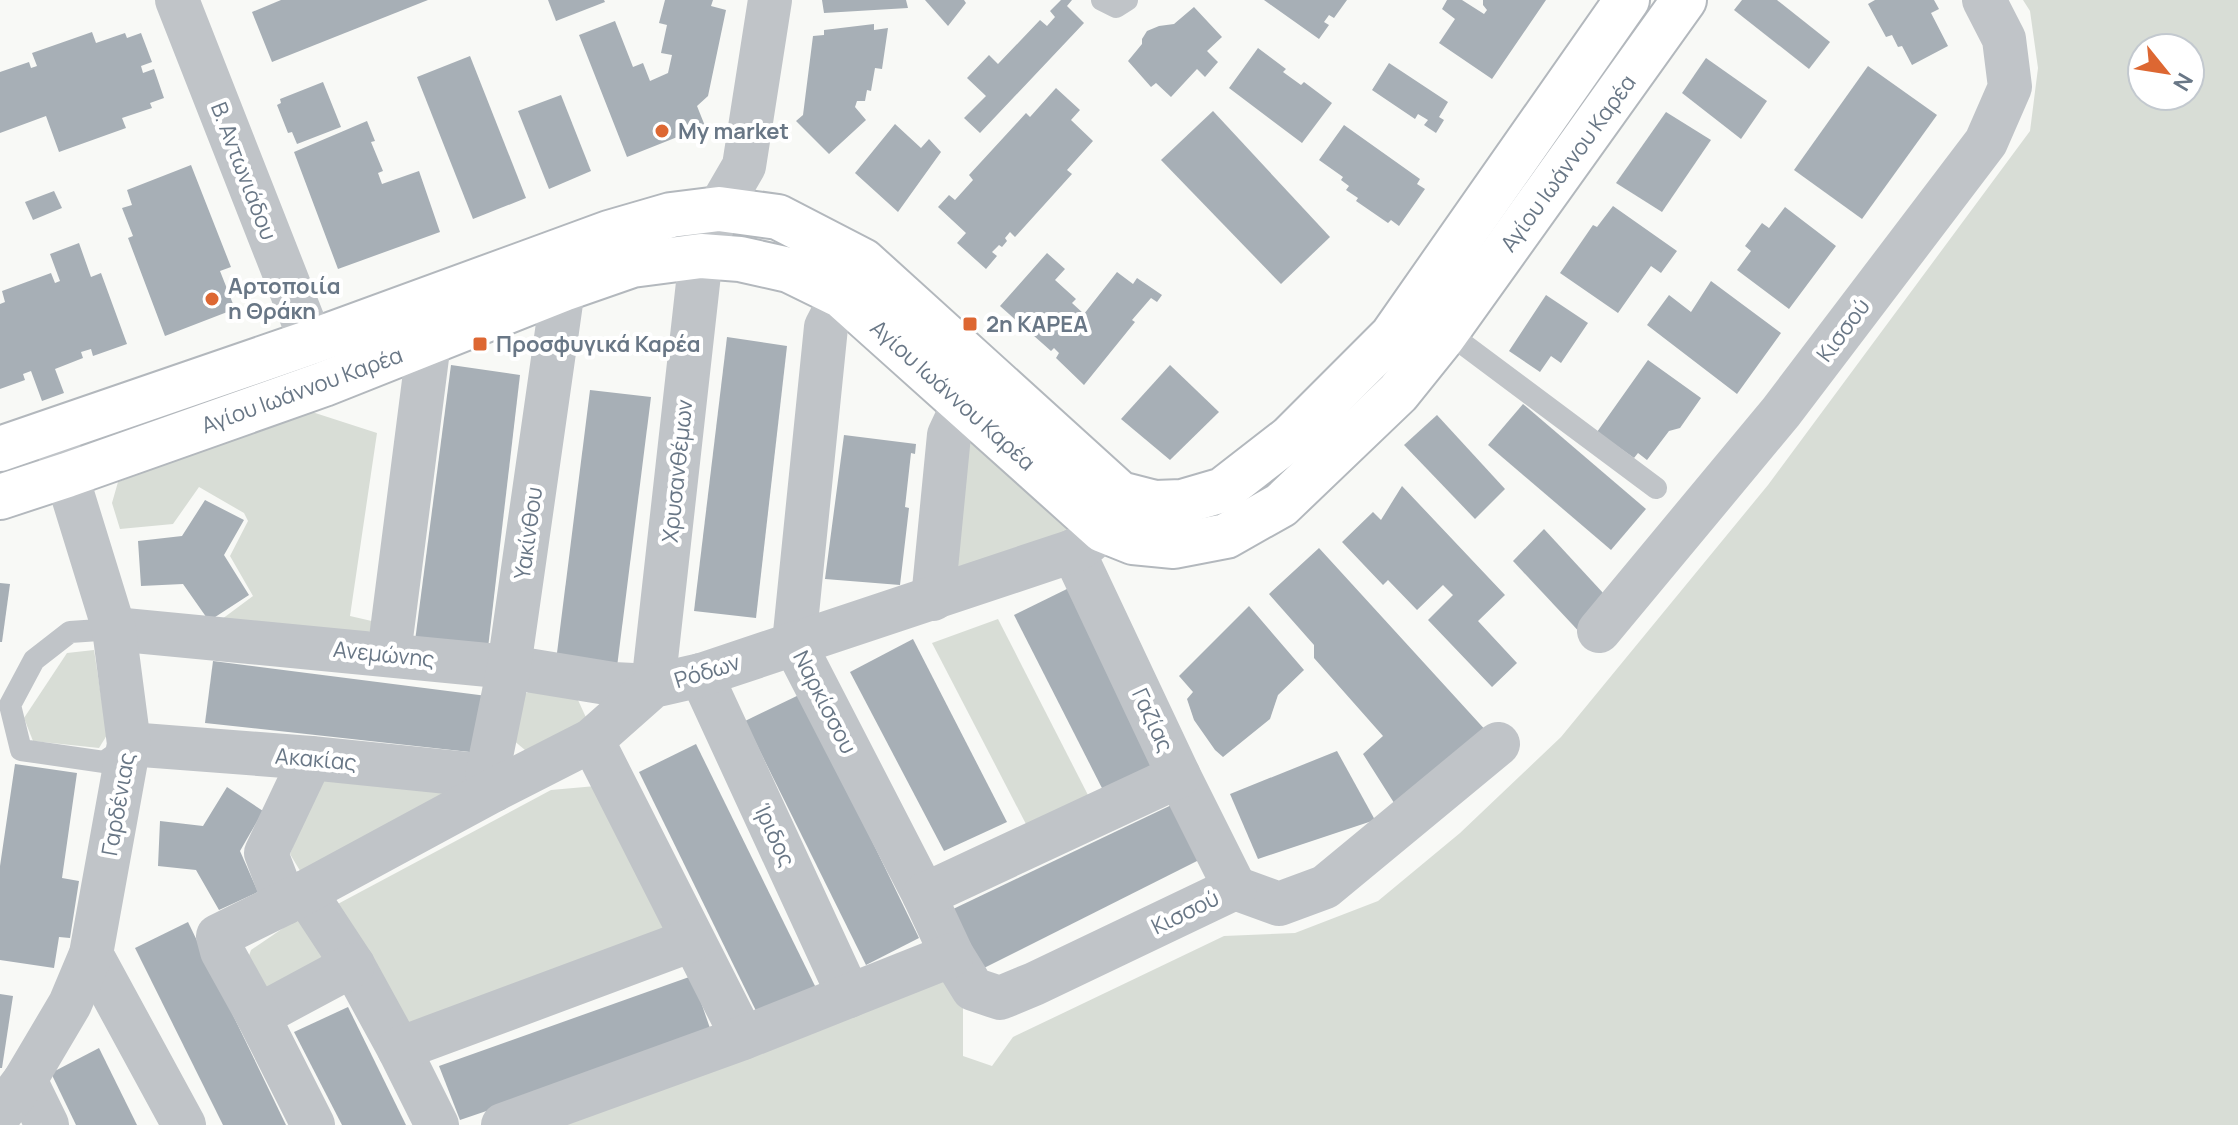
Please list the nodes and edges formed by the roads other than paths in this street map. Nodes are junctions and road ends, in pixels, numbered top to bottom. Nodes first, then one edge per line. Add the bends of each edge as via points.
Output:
1 (177, 0) edge
2 (770, 0) edge
3 (1102, 0) edge
4 (1127, 0) edge
5 (1627, 0) edge
6 (1684, 0) edge
7 (1984, 0) edge
8 (719, 209) junction
9 (701, 256) junction
10 (563, 289) junction
11 (842, 296) junction
12 (1447, 332) junction
13 (311, 342) junction
14 (429, 342) junction
15 (327, 382) junction
16 (963, 405) junction
17 (53, 430) junction
18 (0, 449) edge
19 (67, 475) junction
20 (1656, 488) dead end
21 (0, 497) edge
22 (1099, 525) junction
23 (933, 599) junction
24 (114, 629) junction
25 (1599, 631) dead end
26 (794, 643) junction
27 (389, 654) junction
28 (509, 667) junction
29 (701, 675) junction
30 (653, 686) junction
31 (592, 740) junction
32 (129, 744) junction
33 (1498, 744) dead end
34 (311, 758) junction
35 (1179, 776) junction
36 (490, 783) junction
37 (1235, 888) junction
38 (924, 895) junction
39 (295, 898) junction
40 (692, 940) junction
41 (91, 954) junction
42 (353, 965) junction
43 (963, 972) junction
44 (849, 996) junction
45 (258, 1016) junction
46 (743, 1038) junction
47 (399, 1049) junction
48 (12, 1097) edge
49 (47, 1125) edge
50 (184, 1125) edge
51 (313, 1125) edge
52 (437, 1125) edge
53 (503, 1125) edge

1 - 13 street, Β. Αντωνιάδου
2 - 8 street, Χρυσανθέμων via 744,166
3 - 4 lane via 1116,7
5 - 22 street, Αγίου Ιωάννου Καρέα via 1392,336 1290,438 1223,490 1182,502 1155,503
6 - 12 street, Αγίου Ιωάννου Καρέα
7 - 25 street, Κισσού via 2004,39 2010,87 1986,142 1781,412
8 - 9 street, Χρυσανθέμων
8 - 13 street, Αγίου Ιωάννου Καρέα via 671,215 609,233
8 - 22 street, Αγίου Ιωάννου Καρέα via 778,217 863,261
9 - 10 street, Αγίου Ιωάννου Καρέα via 632,265
9 - 11 street, Αγίου Ιωάννου Καρέα via 789,270
9 - 30 street, Χρυσανθέμων
10 - 14 street, Αγίου Ιωάννου Καρέα
10 - 28 street, Υακίνθου
11 - 16 street, Αγίου Ιωάννου Καρέα
11 - 26 street, Ναρκίσσου via 826,327
12 - 20 lane
12 - 22 street, Αγίου Ιωάννου Καρέα via 1398,393 1281,505 1240,529 1174,546 1133,542
13 - 15 street, Β. Αντωνιάδου
13 - 17 street, Αγίου Ιωάννου Καρέα
14 - 15 street, Αγίου Ιωάννου Καρέα
14 - 27 street
15 - 19 street, Αγίου Ιωάννου Καρέα
16 - 22 street, Αγίου Ιωάννου Καρέα
16 - 23 street via 949,435
17 - 18 street, Αγίου Ιωάννου Καρέα
17 - 19 street, Γαρδένιας
19 - 21 street, Αγίου Ιωάννου Καρέα
19 - 24 street, Γαρδένιας
22 - 23 street, Ρόδων
22 - 35 street, Γαζίας
23 - 26 street, Ρόδων
24 - 27 street, Ανεμώνης
24 - 32 street, Γαρδένιας
24 - 32 lane via 70,632 34,660 10,705 21,750 104,762
26 - 29 street, Ρόδων
26 - 38 street, Ναρκίσσου
27 - 28 street, Ανεμώνης
28 - 30 street, Ανεμώνης
28 - 36 street, Υακίνθου
29 - 30 street, Ρόδων
29 - 44 street, Ίριδος
30 - 31 street, Ρόδων
31 - 36 street, Ρόδων
31 - 40 street
32 - 34 street, Ακακίας
32 - 41 street, Γαρδένιας
33 - 37 street, Κισσού via 1325,887 1279,904
34 - 36 street, Ακακίας
34 - 39 street via 266,853
35 - 37 street, Γαζίας
35 - 38 street
36 - 39 street, Ρόδων
37 - 43 street, Κισσού via 1000,998
38 - 43 street, Ναρκίσσου
39 - 42 street
39 - 45 street, Ρόδων via 218,936
40 - 46 street
40 - 47 street
41 - 48 street, Γαρδένιας via 70,1004
41 - 50 street
42 - 45 street
42 - 47 street
43 - 44 street, Κισσού
44 - 46 street, Κισσού
45 - 51 street
46 - 53 street, Κισσού
47 - 52 street
48 - 49 street

